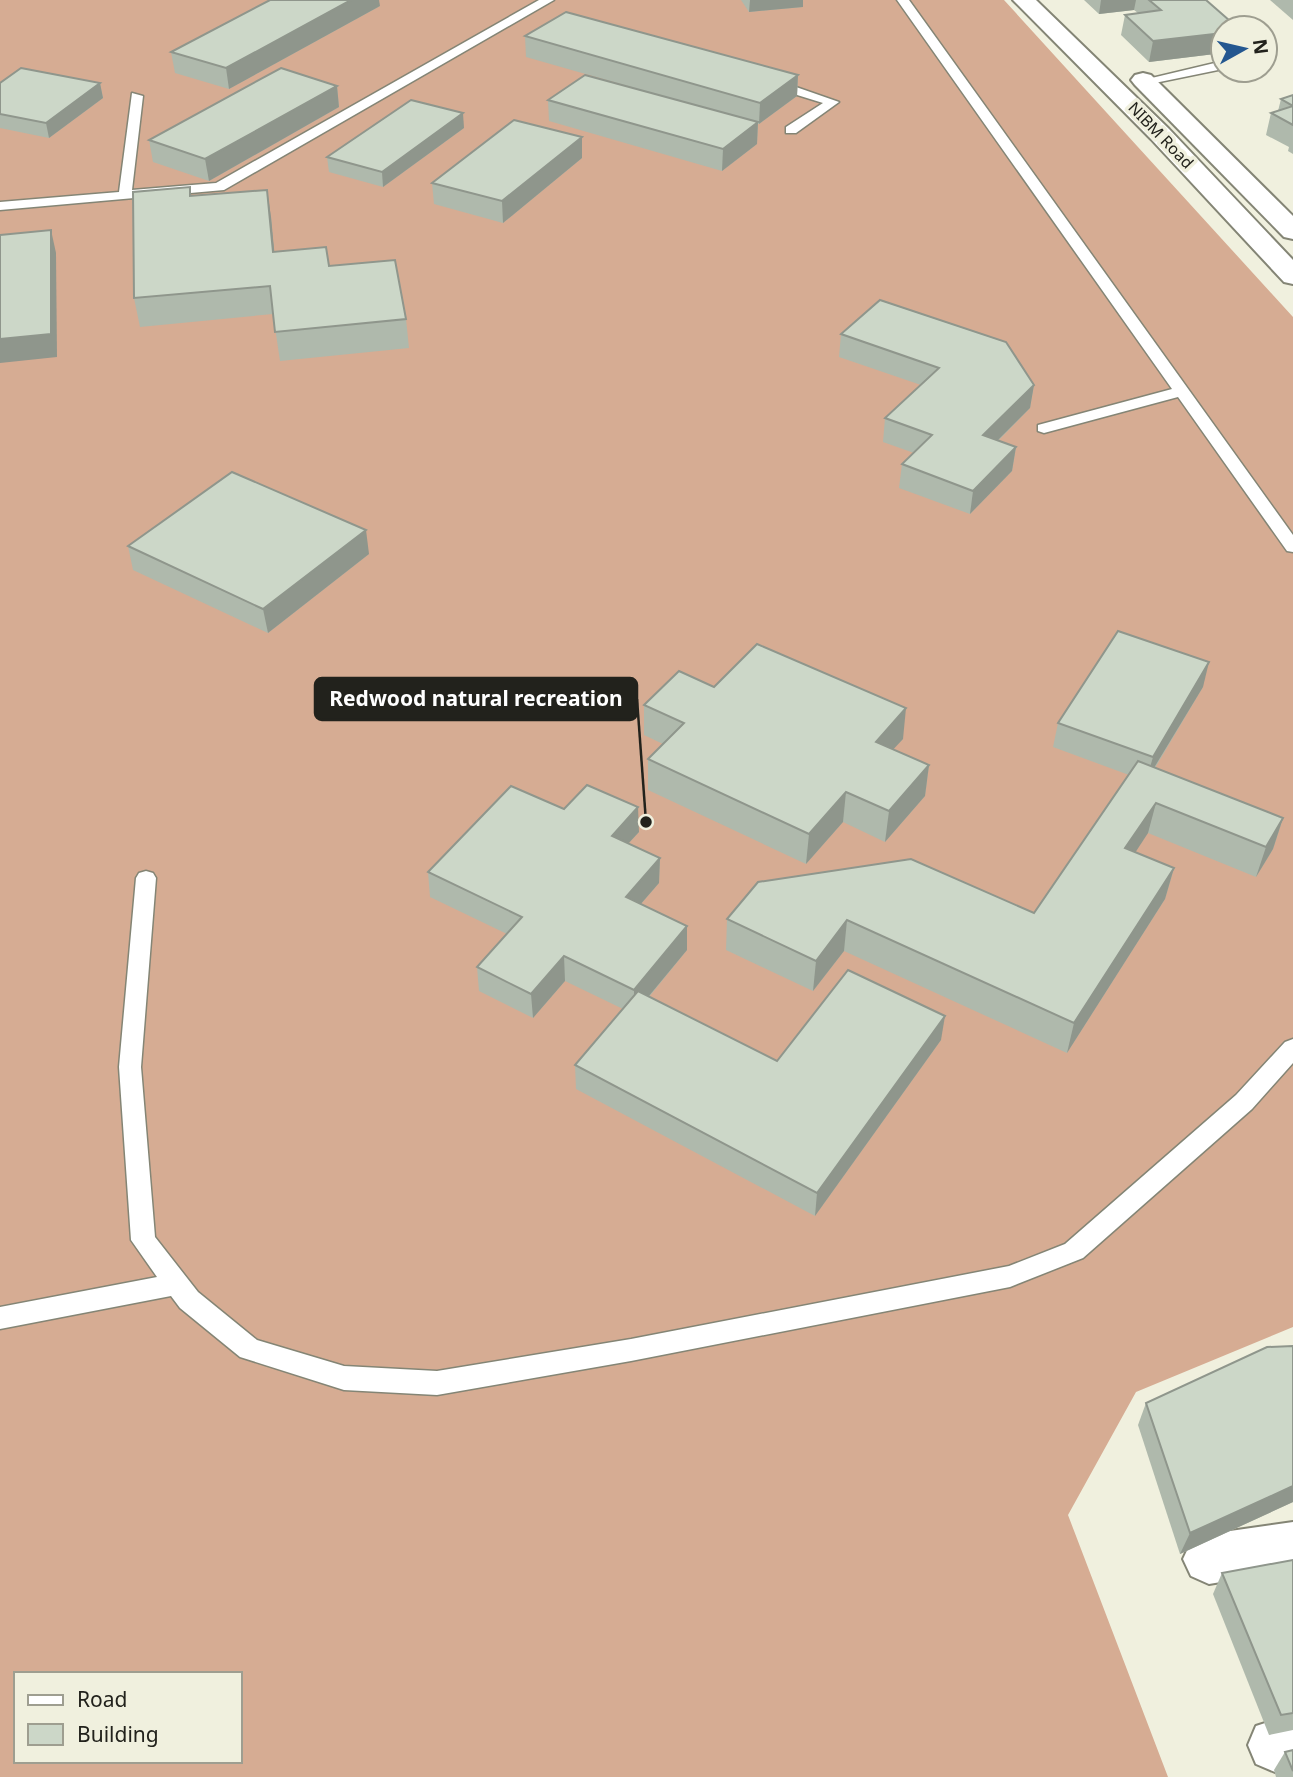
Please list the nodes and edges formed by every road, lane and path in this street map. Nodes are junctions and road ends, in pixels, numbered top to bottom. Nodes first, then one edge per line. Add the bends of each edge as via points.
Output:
1 (903, 0) edge
2 (1024, 0) edge
3 (542, 7) edge
4 (1209, 66) edge
5 (1137, 74) joint
6 (755, 77) edge
7 (137, 96) dead end
8 (791, 130) dead end
9 (125, 195) junction
10 (0, 206) edge
11 (1293, 231) edge
12 (1293, 276) edge
13 (1182, 391) junction
14 (1044, 428) dead end
15 (1293, 547) edge
16 (146, 878) dead end
17 (1293, 1048) edge
18 (176, 1284) junction
19 (0, 1318) edge
20 (1293, 1546) edge
21 (1209, 1559) edge

1 - 13 lane
2 - 12 street, NIBM Road via 1160,134
3 - 9 lane via 219,187
4 - 5 lane
5 - 11 street, NIBM Road
6 - 8 lane via 833,102
7 - 9 lane
9 - 10 lane
13 - 14 lane
13 - 15 lane
16 - 18 lane via 130,1067 143,1240
17 - 18 lane via 1244,1102 1074,1251 1010,1276 436,1383 344,1378 249,1349
18 - 19 lane
20 - 21 street

